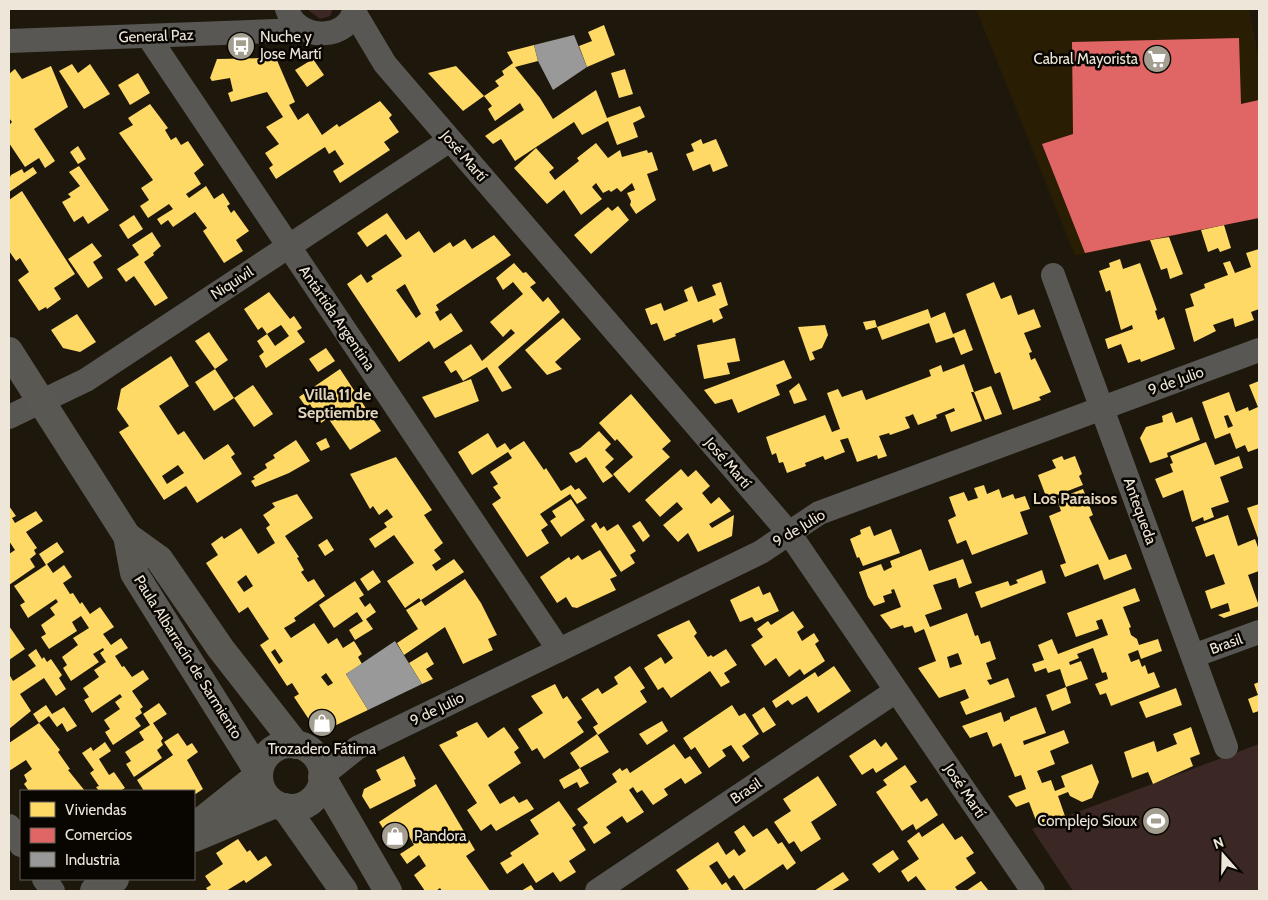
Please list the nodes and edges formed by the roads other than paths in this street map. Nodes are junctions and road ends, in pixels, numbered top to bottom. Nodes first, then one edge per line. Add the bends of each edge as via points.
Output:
1 (287, 9) edge
2 (355, 10) edge
3 (302, 30) junction
4 (336, 30) junction
5 (148, 36) junction
6 (9, 41) edge
7 (385, 64) junction
8 (450, 140) junction
9 (289, 246) junction
10 (1053, 274) dead end
11 (1259, 350) edge
12 (9, 351) edge
13 (39, 402) junction
14 (1102, 408) junction
15 (9, 417) edge
16 (789, 534) junction
17 (127, 536) junction
18 (1259, 632) edge
19 (558, 650) junction
20 (1193, 656) junction
21 (896, 691) junction
22 (1226, 747) dead end
23 (314, 764) junction
24 (259, 774) junction
25 (280, 805) junction
26 (9, 826) edge
27 (195, 826) edge
28 (195, 838) edge
29 (20, 843) edge
30 (45, 880) edge
31 (114, 880) edge
32 (53, 891) edge
33 (94, 891) edge
34 (344, 891) edge
35 (388, 891) edge
36 (597, 891) edge
37 (1033, 891) edge

1 - 3 street via 295,25
2 - 4 street via 348,22
2 - 7 street, José Martí via 366,35
3 - 4 street, General Paz via 319,33
3 - 5 street, General Paz
4 - 7 street, José Martí
5 - 6 street, General Paz
5 - 9 street, Antártida Argentina
7 - 8 street, José Martí
8 - 9 street, Niquivil
8 - 16 street, José Martí
9 - 13 street, Niquivil via 86,380
9 - 19 street, Antártida Argentina
10 - 14 street, Antequeda
11 - 14 street, 9 de Julio
12 - 13 main road, Paula Albarracín de Sarmiento
13 - 15 street, Niquivil
13 - 17 main road, Paula Albarracín de Sarmiento
14 - 16 street, 9 de Julio via 820,513
14 - 20 street, Antequeda
16 - 19 street, 9 de Julio via 761,552
16 - 21 street, José Martí
17 - 23 main road, Paula Albarracín de Sarmiento via 159,559 221,649
17 - 24 main road, Paula Albarracín de Sarmiento via 134,572
18 - 20 street, Brasil
19 - 23 street, 9 de Julio via 357,748
20 - 22 street, Antequeda
21 - 36 street, Brasil
21 - 37 street, José Martí
23 - 24 main road via 280,746 264,758
23 - 25 main road via 319,790 313,799 301,806
23 - 35 main road, Paula Albarracín de Sarmiento
24 - 25 main road via 262,792
24 - 27 main road
25 - 28 main road
25 - 34 main road
26 - 29 street
30 - 32 street
31 - 33 main road

